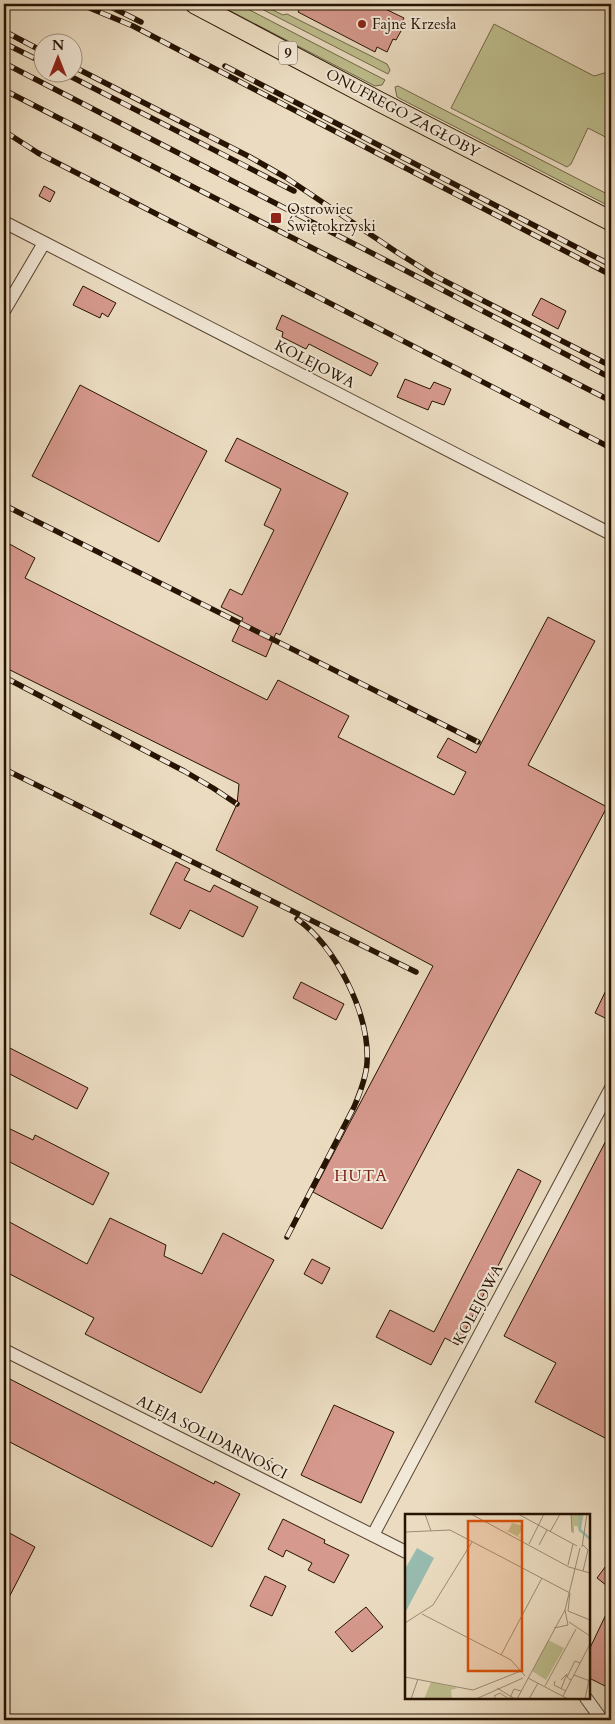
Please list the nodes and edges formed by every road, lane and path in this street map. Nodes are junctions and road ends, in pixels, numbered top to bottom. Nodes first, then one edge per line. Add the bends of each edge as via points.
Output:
1 (196, 4) edge
2 (611, 221) edge
3 (4, 222) edge
4 (44, 242) junction
5 (4, 311) edge
6 (611, 534) edge
7 (611, 1088) edge
8 (4, 1350) edge
9 (373, 1535) junction
10 (405, 1551) edge
11 (587, 1699) edge
12 (601, 1720) edge

1 - 2 main road, ONUFREGO ZAGŁOBY / 9
3 - 4 street, KOLEJOWA
4 - 5 street
4 - 6 street, KOLEJOWA
7 - 9 street, KOLEJOWA
8 - 9 street, ALEJA SOLIDARNOŚCI
9 - 10 street, ALEJA SOLIDARNOŚCI
11 - 12 street

